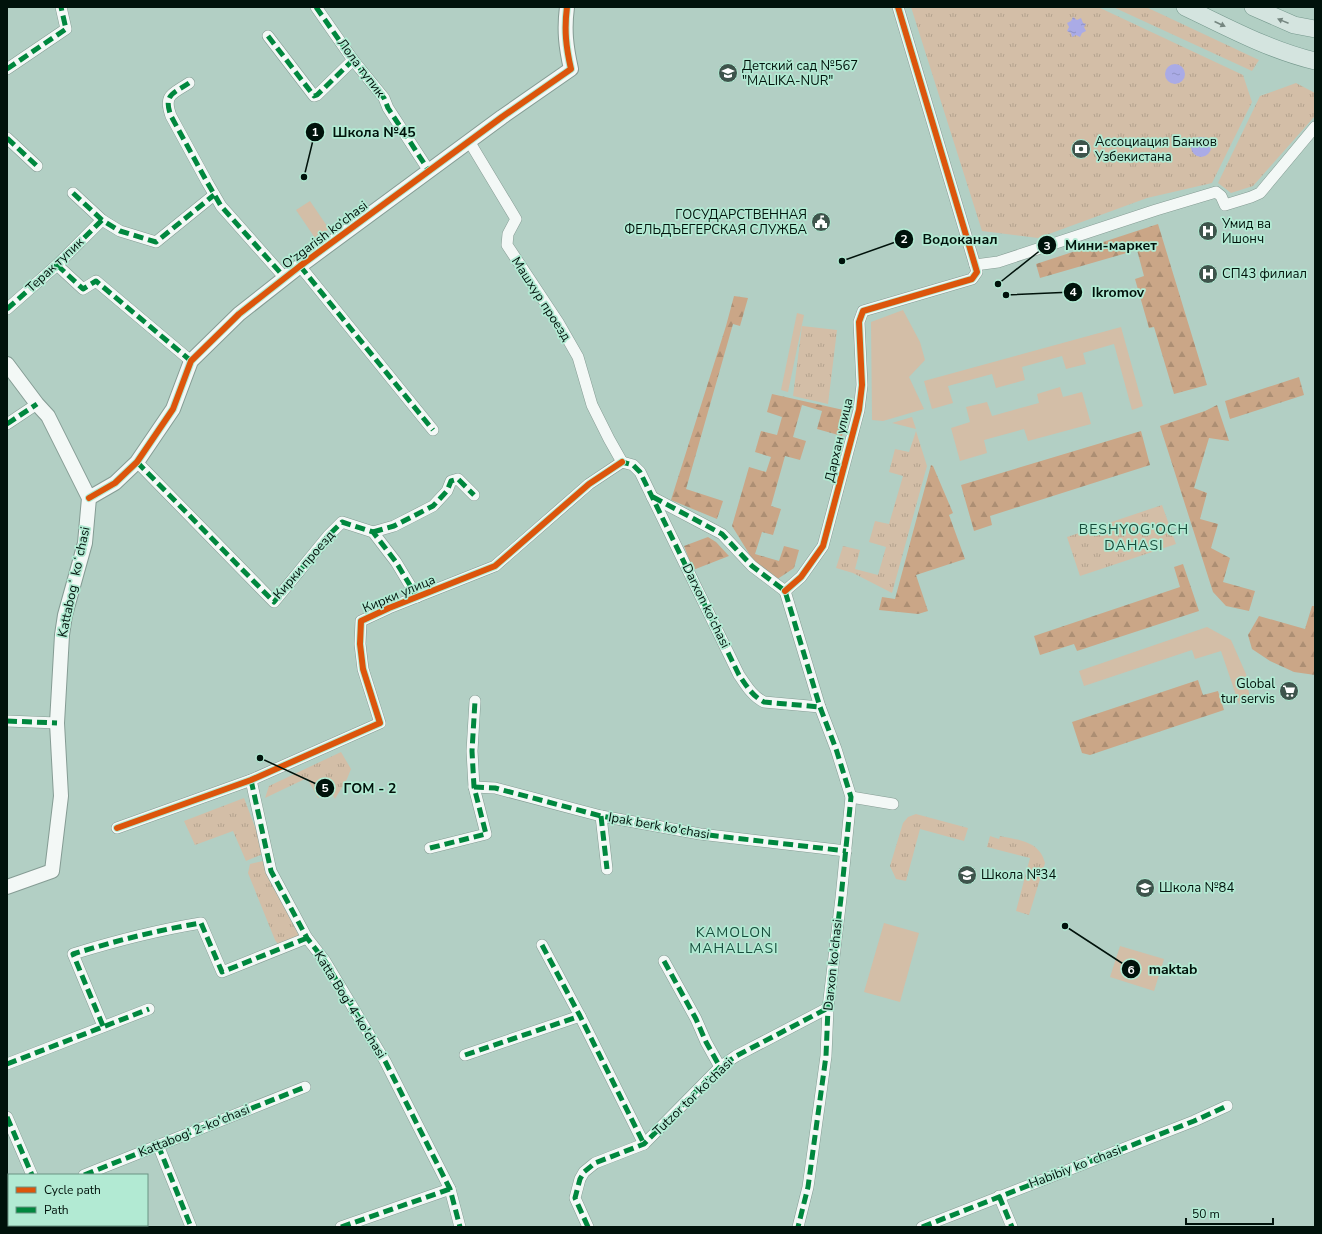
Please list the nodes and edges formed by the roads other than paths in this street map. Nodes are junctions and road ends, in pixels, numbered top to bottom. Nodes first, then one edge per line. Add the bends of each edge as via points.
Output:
1 (61, 7) edge
2 (316, 7) edge
3 (567, 7) edge
4 (898, 7) edge
5 (1185, 7) edge
6 (1253, 7) edge
7 (1315, 29) edge
8 (268, 36) dead end
9 (1296, 56) junction
10 (353, 60) junction
11 (1315, 61) edge
12 (1315, 66) edge
13 (7, 69) edge
14 (189, 83) dead end
15 (1315, 127) edge
16 (7, 138) edge
17 (469, 141) junction
18 (37, 166) dead end
19 (429, 171) junction
20 (73, 193) dead end
21 (214, 195) junction
22 (102, 220) junction
23 (57, 265) junction
24 (975, 265) junction
25 (300, 266) junction
26 (285, 278) junction
27 (7, 309) edge
28 (192, 361) junction
29 (7, 364) edge
30 (37, 404) junction
31 (7, 424) edge
32 (433, 430) dead end
33 (137, 462) junction
34 (622, 462) junction
35 (474, 495) dead end
36 (652, 497) junction
37 (89, 498) junction
38 (373, 532) junction
39 (785, 591) junction
40 (417, 597) junction
41 (476, 701) dead end
42 (820, 707) junction
43 (7, 721) edge
44 (57, 723) junction
45 (250, 780) junction
46 (474, 787) junction
47 (851, 797) junction
48 (893, 804) dead end
49 (602, 816) junction
50 (116, 828) dead end
51 (430, 848) dead end
52 (846, 851) junction
53 (607, 869) dead end
54 (7, 887) edge
55 (307, 938) junction
56 (542, 945) dead end
57 (664, 960) dead end
58 (828, 1008) junction
59 (149, 1009) dead end
60 (580, 1016) junction
61 (103, 1026) junction
62 (465, 1055) dead end
63 (7, 1064) edge
64 (720, 1067) junction
65 (305, 1087) dead end
66 (1227, 1106) dead end
67 (7, 1117) edge
68 (644, 1144) junction
69 (158, 1145) junction
70 (32, 1174) edge
71 (86, 1174) edge
72 (450, 1189) junction
73 (999, 1196) junction
74 (191, 1227) edge
75 (340, 1227) edge
76 (460, 1227) edge
77 (588, 1227) edge
78 (798, 1227) edge
79 (922, 1227) edge
80 (1012, 1227) edge

1 - 13 street via 66,29
2 - 10 street, Лола тупик
3 - 17 street, O‘zgarish ko‘chasi via 565,36 571,69
4 - 24 street
5 -> 9 main road
7 -> 6 main road via 1294,25
8 - 10 street via 314,96
9 - 11 main road
9 - 12 main road
10 - 19 street, Лола тупик via 384,98
14 - 21 street via 171,96 167,105
15 - 24 street via 1260,193 1251,197 1225,205 1216,192 998,262
16 - 18 street
17 - 19 street, O‘zgarish ko‘chasi
17 - 34 street, Машхур проезд via 516,219 508,234 507,246 558,322 578,357 592,405
19 - 25 street, O‘zgarish ko‘chasi
20 - 22 street
21 - 22 street via 156,242 120,231
21 - 26 street
22 - 23 street, Терак тупик
23 - 27 street, Терак тупик
23 - 28 street via 83,290 96,281
24 - 39 street, Дархан улица via 977,272 972,279 863,312 859,322 862,385 859,410 823,546 801,577
25 - 26 street, O‘zgarish ko‘chasi
25 - 32 street
26 - 28 street, O‘zgarish ko‘chasi via 239,314
28 - 33 street, O‘zgarish ko‘chasi via 173,409
29 - 30 street
30 - 31 street
30 - 37 street via 48,416
33 - 37 street, O‘zgarish ko‘chasi via 115,483
33 - 38 street, Кирки проезд via 274,602 342,522
34 - 36 street, Darxon ko'chasi via 637,468
34 - 40 street, Кирки улица via 589,484 495,566
35 - 38 street via 458,479 451,481 447,491 433,506 394,526
36 - 39 street via 722,534 752,566
36 - 42 street, Darxon ko'chasi via 739,675 752,693 764,702
37 - 44 street, Kattabogʻ koʻchasi via 85,543 62,635
38 - 40 street via 396,562
39 - 42 street, Darxon ko'chasi
40 - 45 street, Кирки улица via 361,621 363,669 380,723
41 - 46 street via 472,751
42 - 47 street, Darxon ko'chasi
43 - 44 street
44 - 54 street, Kattabogʻ koʻchasi via 61,796 52,871
45 - 50 street, Кирки улица
45 - 55 street, Katta Bog' 4-ko'chasi via 271,871
46 - 49 street, Ipak berk ko'chasi via 495,788
46 - 51 street via 486,834
47 - 48 street
47 - 52 street, Darxon ko'chasi
49 - 52 street, Ipak berk ko'chasi via 700,834
49 - 53 street
52 - 58 street, Darxon ko'chasi
55 - 61 street via 222,972 201,923 180,926 73,954
55 - 72 street, Katta Bog' 4-ko'chasi via 325,961 385,1061
56 - 60 street, Tutzor tor ko‘chasi
57 - 64 street
58 - 64 street, Tutzor tor ko‘chasi
58 - 78 street, Darxon ko'chasi via 826,1056 808,1187
59 - 61 street
60 - 62 street
60 - 68 street, Tutzor tor ko‘chasi
61 - 63 street
64 - 68 street, Tutzor tor ko‘chasi
65 - 69 street, Kattabog' 2-ko'chasi
66 - 73 street, Habibiy koʻchasi via 1194,1122
67 - 70 street
68 - 77 street, Tutzor tor ko‘chasi via 595,1163 584,1172 576,1198
69 - 71 street, Kattabog' 2-ko'chasi
69 - 74 street
72 - 75 street
72 - 76 street, Katta Bog' 4-ko'chasi
73 - 79 street, Habibiy koʻchasi
73 - 80 street

